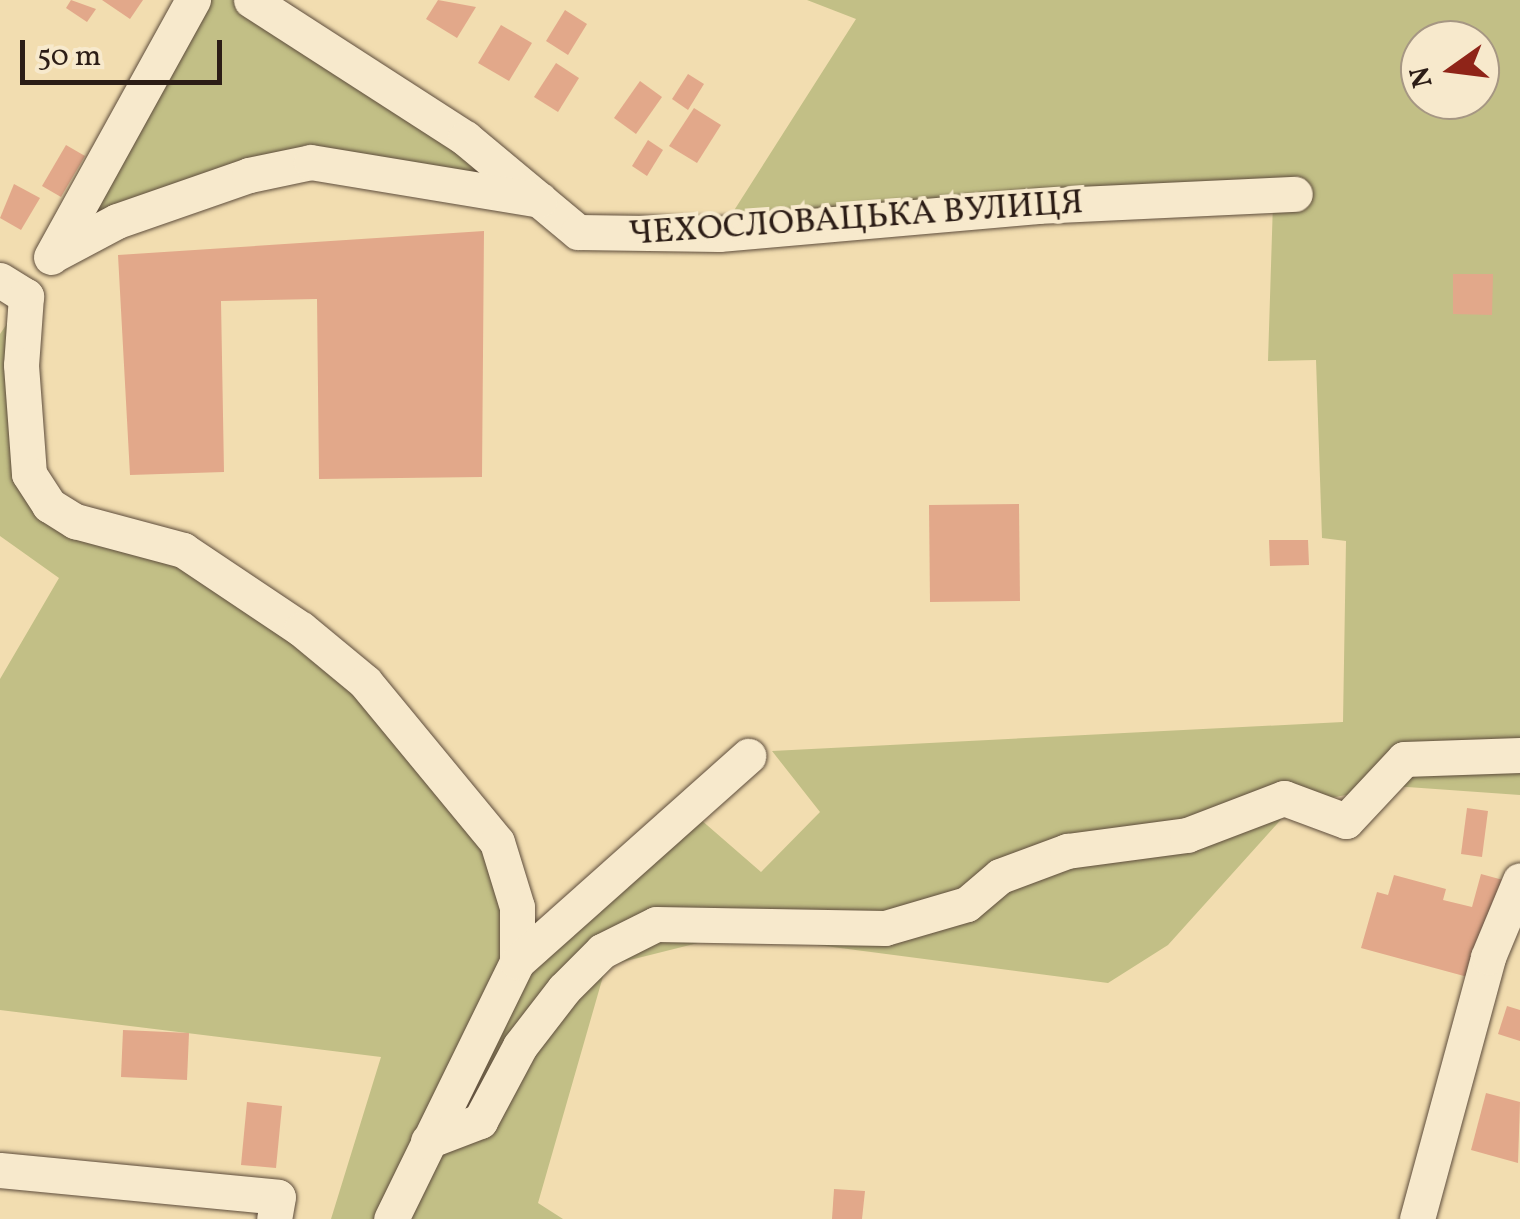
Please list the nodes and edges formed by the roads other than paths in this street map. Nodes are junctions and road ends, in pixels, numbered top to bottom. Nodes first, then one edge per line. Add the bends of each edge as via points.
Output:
1 (194, 0) edge
2 (251, 0) edge
3 (1295, 194) dead end
4 (541, 200) junction
5 (53, 255) junction
6 (13, 288) edge
7 (0, 334) edge
8 (0, 450) edge
9 (28, 474) junction
10 (1520, 755) edge
11 (748, 756) dead end
12 (1520, 880) edge
13 (518, 962) junction
14 (428, 1142) junction
15 (0, 1170) edge
16 (274, 1219) edge
17 (391, 1219) edge
18 (1416, 1219) edge

1 - 5 street
2 - 4 street, ЧЕХОСЛОВАЦЬКА ВУЛИЦЯ via 465,138
3 - 4 street, ЧЕХОСЛОВАЦЬКА ВУЛИЦЯ via 648,235 578,232
4 - 5 street via 312,162 117,221
5 - 6 street
6 - 7 street
6 - 9 street
8 - 9 street
9 - 13 street via 49,505 75,521 183,550 301,629 365,682 497,842 517,908
10 - 14 street via 1404,759 1346,822 1284,798 1188,835 1066,851 1000,876 967,904 885,928 656,924 602,951 564,989 520,1046 480,1121
11 - 13 street
12 - 18 street via 1488,957
13 - 14 street
14 - 17 street
15 - 16 street via 278,1197

